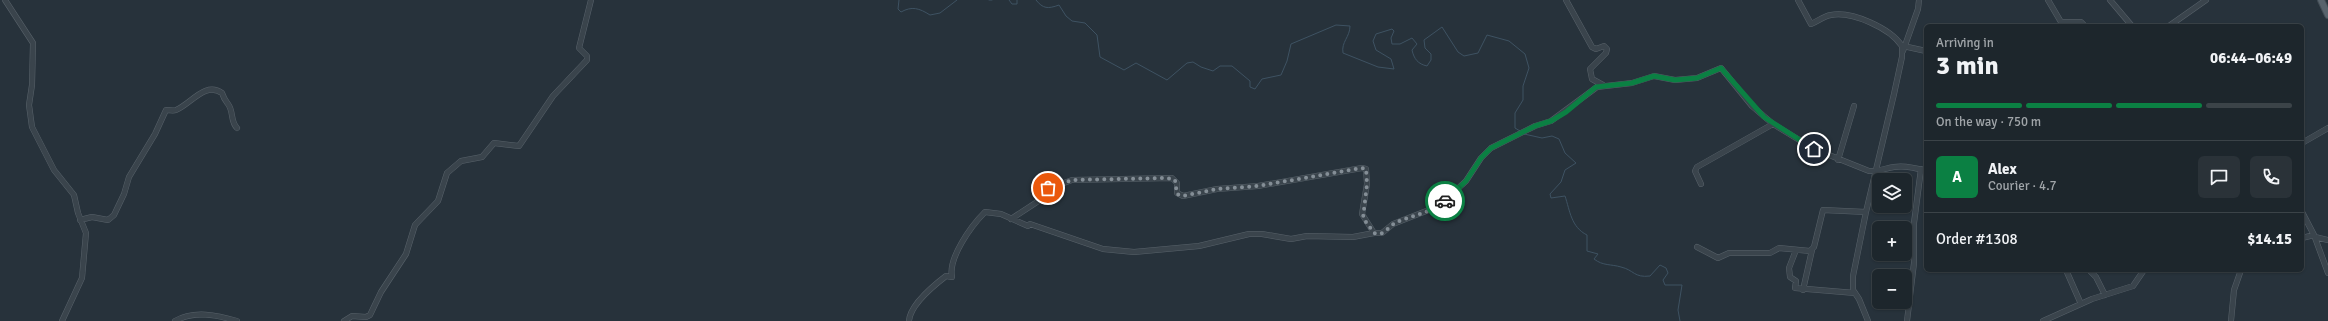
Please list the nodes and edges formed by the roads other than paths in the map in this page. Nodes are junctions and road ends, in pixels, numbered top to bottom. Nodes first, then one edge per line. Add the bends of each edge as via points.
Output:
1 (5, 0) edge
2 (591, 0) edge
3 (1566, 0) edge
4 (1798, 0) edge
5 (1919, 0) edge
6 (2048, 0) edge
7 (2110, 0) edge
8 (2206, 0) edge
9 (2321, 0) edge
10 (2328, 15) edge
11 (2083, 24) edge
12 (2130, 24) edge
13 (2172, 24) edge
14 (1903, 48) junction
15 (1924, 51) edge
16 (1603, 85) junction
17 (1854, 106) dead end
18 (1773, 124) junction
19 (237, 128) dead end
20 (2328, 128) edge
21 (2304, 142) edge
22 (1838, 160) junction
23 (1923, 170) edge
24 (1877, 172) junction
25 (1701, 184) dead end
26 (1866, 212) junction
27 (2304, 216) edge
28 (1011, 219) junction
29 (80, 220) junction
30 (1374, 233) junction
31 (2314, 236) junction
32 (2304, 238) edge
33 (2328, 240) edge
34 (1698, 247) dead end
35 (1796, 250) junction
36 (1812, 250) junction
37 (2067, 272) edge
38 (2091, 272) edge
39 (2143, 272) edge
40 (2240, 272) edge
41 (2328, 273) edge
42 (1803, 290) junction
43 (1855, 293) junction
44 (2105, 295) junction
45 (2081, 304) junction
46 (62, 321) edge
47 (174, 321) edge
48 (237, 321) edge
49 (344, 321) edge
50 (909, 321) edge
51 (1868, 321) edge
52 (1907, 321) edge
53 (2043, 321) edge
54 (2232, 321) edge

1 - 29 street via 33,43 29,105 32,127 54,170 74,195
2 - 49 street via 579,48 587,56 586,61 552,98 518,146 494,144 481,157 461,161 447,173 438,201 416,223 406,254 371,312 368,316 352,316
3 - 16 street via 1592,47 1596,49 1604,46 1607,49 1590,69 1592,80
4 - 14 street via 1811,24 1834,15 1866,21 1894,35
5 - 14 street
6 - 11 street via 2061,22
7 - 12 street
8 - 13 street
9 - 10 main road
14 - 15 street
14 - 24 street
16 - 18 street via 1632,83 1654,76 1675,80 1697,78 1721,68 1752,106
16 - 30 street via 1596,87 1551,121 1535,126 1491,148 1466,181 1439,206 1393,224 1382,233
17 - 22 street
18 - 22 street via 1814,149
18 - 25 street via 1697,167 1695,171
19 - 29 street via 231,120 228,104 222,93 216,90 203,92 176,110 166,110 129,177 112,218 108,220 92,217
20 - 21 street
22 - 24 street
23 - 24 street via 1896,166
23 - 52 street via 1914,223 1914,263
24 - 26 street
26 - 36 street via 1823,210
26 - 43 street via 1853,276 1852,287
27 - 31 street
28 - 30 street via 1103,249 1118,251 1198,246 1249,234 1291,239 1307,236 1354,237
28 - 30 street via 1037,202 1045,190 1072,180 1172,178 1177,183 1177,194 1183,196 1362,168 1366,169 1367,182 1362,214
28 - 50 street via 993,212 983,213 956,255 951,270 952,277 946,276 928,290 913,307
29 - 46 street via 86,238 82,278
31 - 32 street
31 - 33 street
31 - 41 street
34 - 35 street via 1718,258 1733,252 1770,253 1779,248
35 - 36 street
35 - 42 street via 1789,268 1790,276 1796,281 1795,288
36 - 42 street
37 - 45 street
38 - 44 street
39 - 44 street via 2135,285
40 - 54 street via 2234,290
42 - 43 street
43 - 51 street
44 - 45 street
45 - 53 street
47 - 48 street via 185,316 207,315

